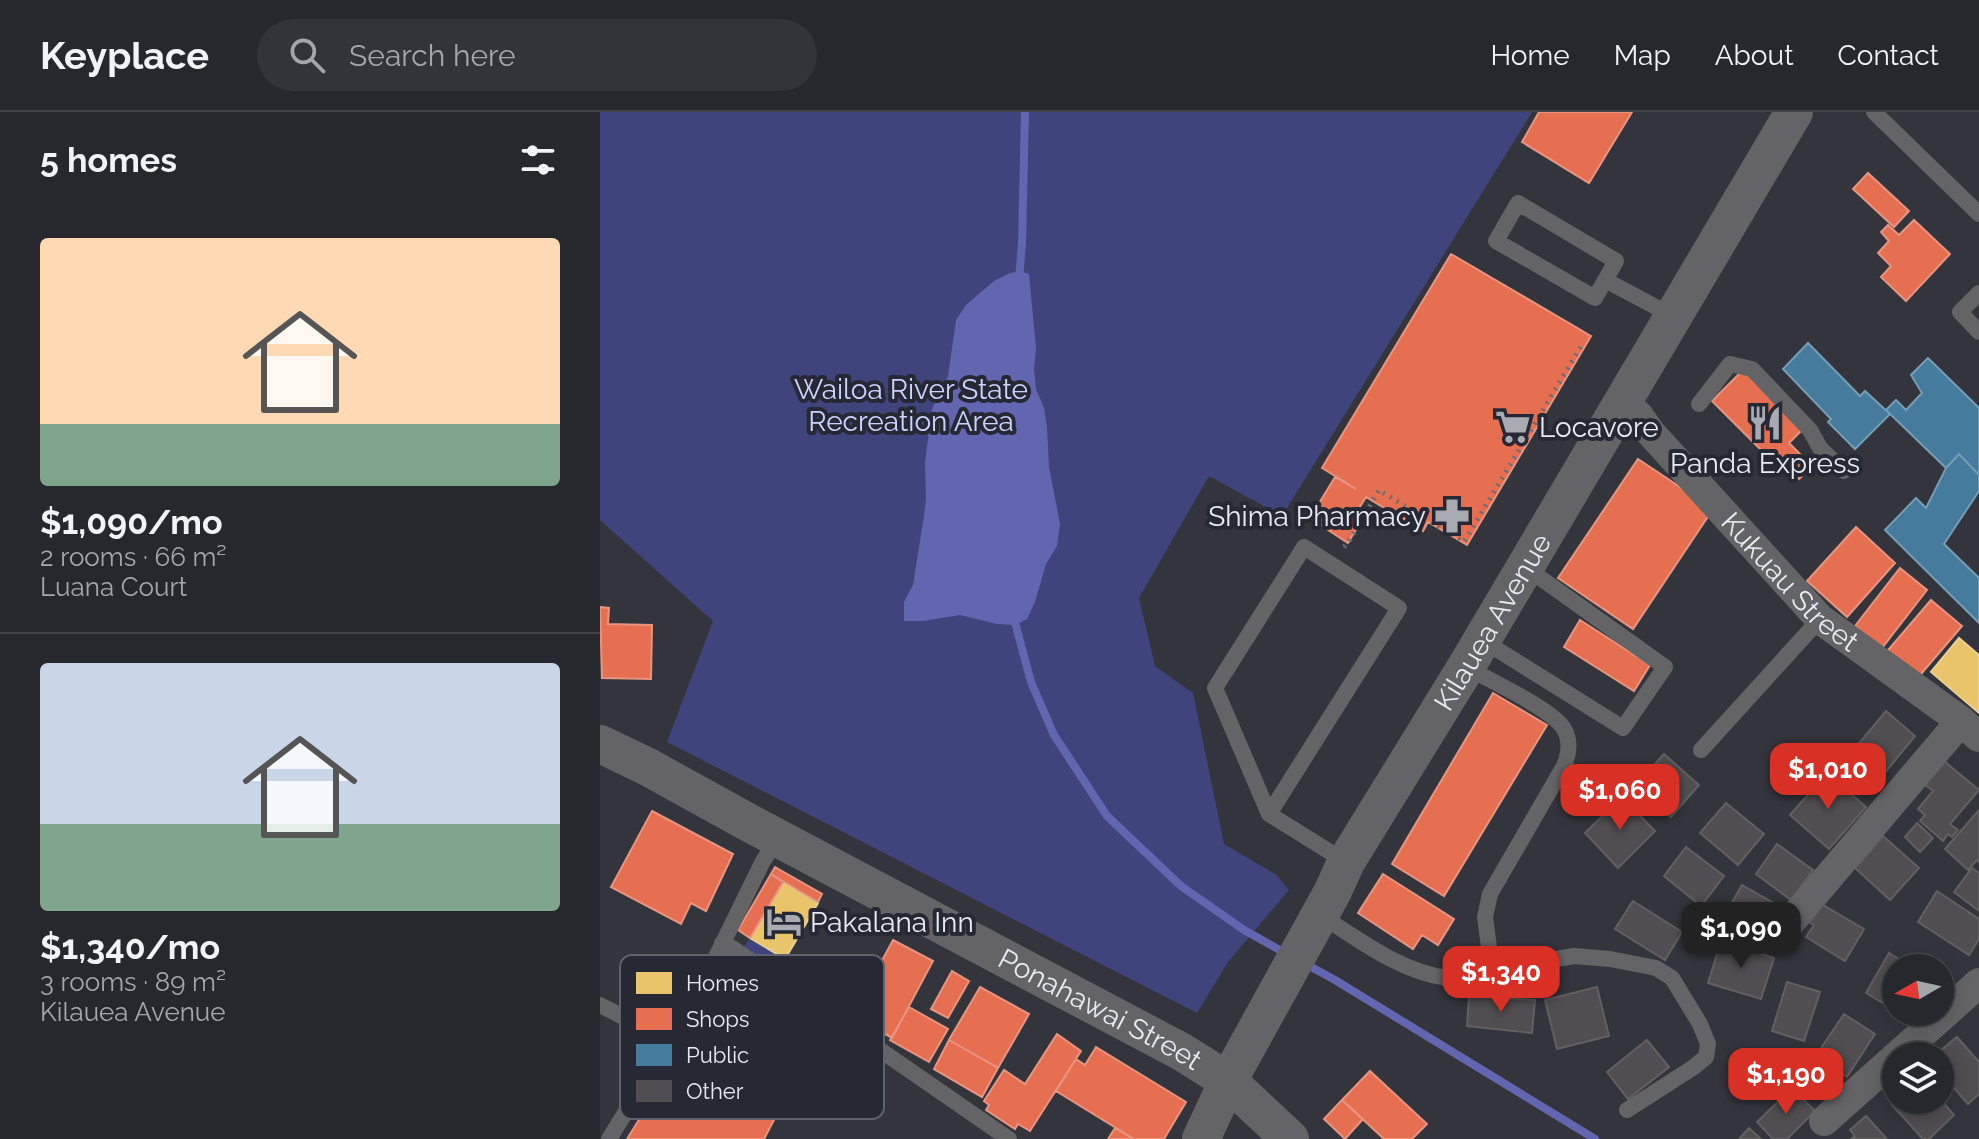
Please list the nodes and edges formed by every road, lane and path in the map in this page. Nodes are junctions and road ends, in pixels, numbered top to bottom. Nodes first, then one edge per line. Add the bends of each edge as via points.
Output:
1 (1794, 112) edge
2 (1874, 112) edge
3 (1979, 214) edge
4 (1605, 280) junction
5 (1979, 293) edge
6 (1673, 316) junction
7 (1979, 332) edge
8 (1583, 343) dead end
9 (1623, 402) junction
10 (1699, 404) dead end
11 (1844, 471) dead end
12 (1344, 547) dead end
13 (1525, 567) junction
14 (1820, 619) junction
15 (1474, 653) junction
16 (1970, 729) edge
17 (600, 744) edge
18 (1701, 750) dead end
19 (1269, 814) junction
20 (778, 837) junction
21 (1346, 862) junction
22 (1315, 922) junction
23 (1781, 933) dead end
24 (722, 943) junction
25 (716, 955) edge
26 (743, 955) edge
27 (1492, 970) junction
28 (1979, 983) edge
29 (600, 1005) edge
30 (620, 1015) edge
31 (1913, 1042) edge
32 (884, 1053) edge
33 (1882, 1069) edge
34 (1228, 1081) junction
35 (1627, 1110) dead end
36 (621, 1119) edge
37 (1824, 1121) dead end
38 (609, 1139) edge
39 (1009, 1139) edge
40 (1201, 1139) edge
41 (1290, 1139) edge

1 - 6 street, Kilauea Avenue
2 - 3 lane
4 - 4 lane via 1595,298 1496,241 1518,203 1616,261
4 - 6 lane
5 - 7 lane via 1960,312
6 - 9 street, Kilauea Avenue
8 - 12 path via 1464,542 1379,490
9 - 13 street, Kilauea Avenue
9 - 14 street, Kukuau Street
10 - 11 lane via 1730,364 1752,369
13 - 15 street, Kilauea Avenue
13 - 15 lane via 1665,667 1623,728
14 - 16 street, Kukuau Street
14 - 18 lane
15 - 21 street, Kilauea Avenue
15 - 27 lane via 1553,716 1569,744 1564,766 1490,894 1485,917
16 - 23 street
17 - 20 street, Ponahawai Street
19 - 19 lane via 1399,608 1304,547 1215,688
19 - 21 lane
20 - 24 lane
20 - 34 street, Ponahawai Street
21 - 22 street, Kilauea Avenue
22 - 27 lane via 1430,976
22 - 34 street, Kilauea Avenue
24 - 25 lane
24 - 26 lane
27 - 35 lane via 1574,956 1656,968 1672,978 1700,1024 1708,1044 1706,1057
28 - 31 street
29 - 30 lane
32 - 39 lane
33 - 37 street
34 - 40 street, Kilauea Avenue
34 - 41 street, Ponahawai Street
36 - 38 lane

